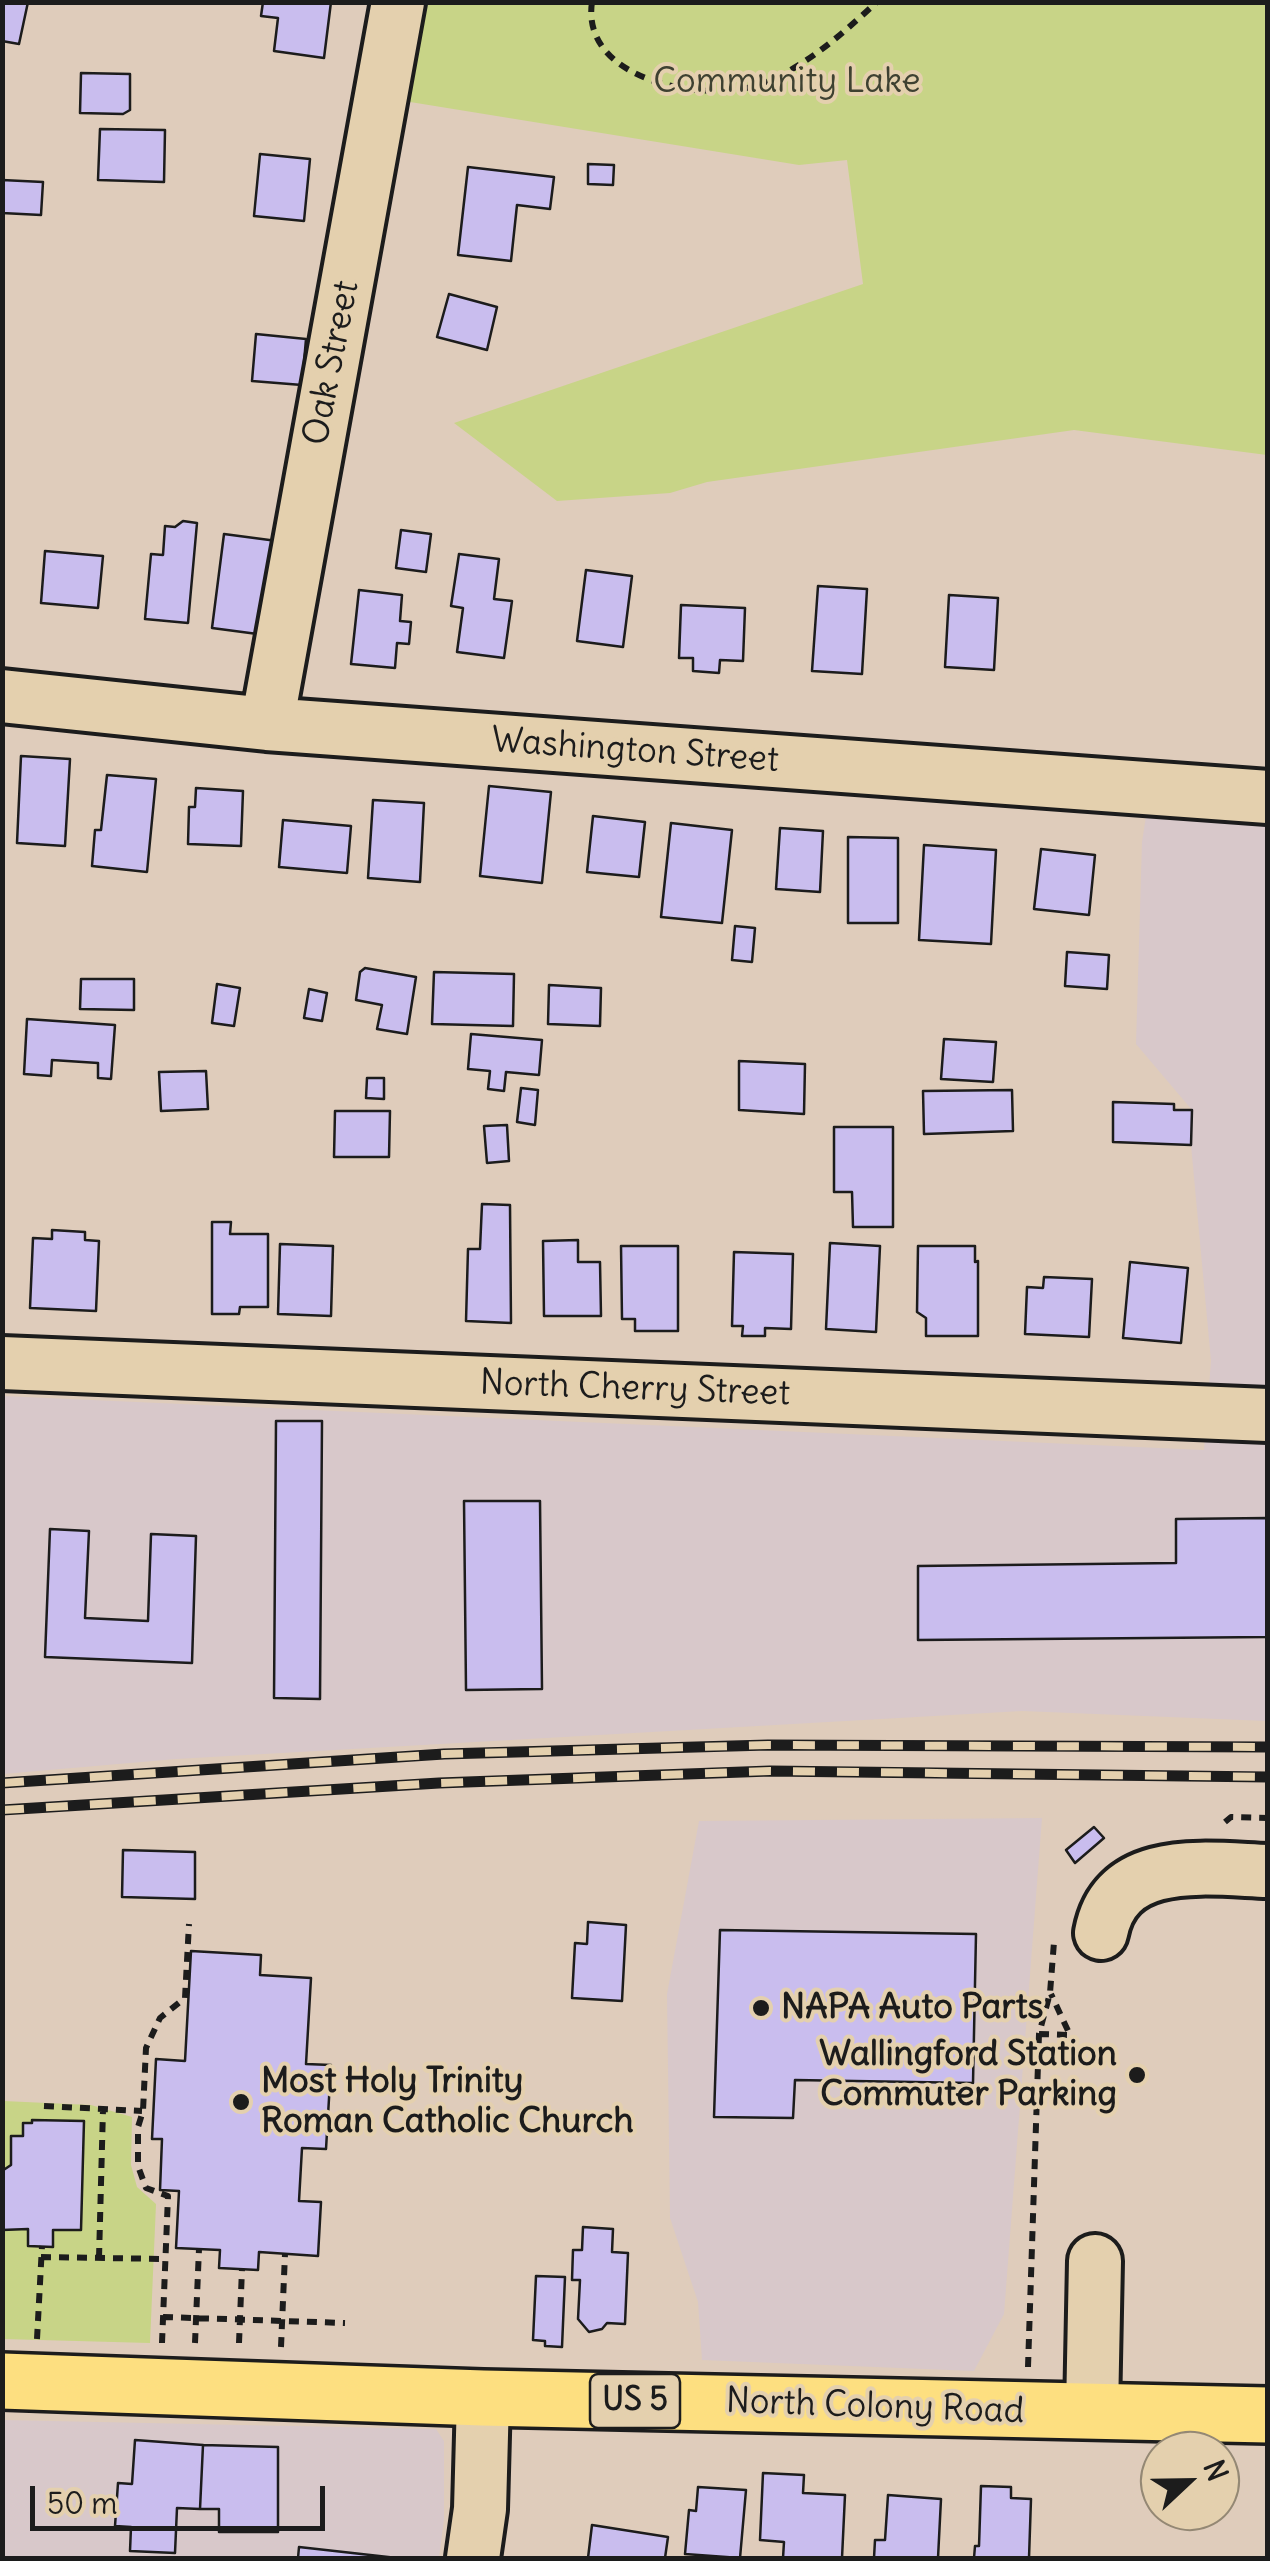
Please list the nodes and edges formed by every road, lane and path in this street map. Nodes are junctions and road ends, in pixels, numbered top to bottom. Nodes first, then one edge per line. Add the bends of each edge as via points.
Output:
1 (398, 2) edge
2 (592, 2) edge
3 (877, 2) edge
4 (2, 696) edge
5 (267, 724) junction
6 (1268, 797) edge
7 (2, 1363) edge
8 (1268, 1414) edge
9 (1268, 1818) edge
10 (1220, 1825) dead end
11 (1268, 1871) edge
12 (189, 1924) dead end
13 (1078, 1935) joint
14 (1050, 1994) junction
15 (1039, 2034) junction
16 (44, 2106) dead end
17 (103, 2109) junction
18 (142, 2111) junction
19 (42, 2246) dead end
20 (199, 2249) dead end
21 (285, 2254) dead end
22 (42, 2258) junction
23 (99, 2258) junction
24 (165, 2259) junction
25 (1095, 2261) dead end
26 (242, 2269) dead end
27 (163, 2317) junction
28 (196, 2318) junction
29 (240, 2319) junction
30 (282, 2320) junction
31 (345, 2322) dead end
32 (37, 2340) dead end
33 (162, 2344) dead end
34 (195, 2345) dead end
35 (238, 2347) dead end
36 (281, 2348) dead end
37 (1028, 2369) dead end
38 (2, 2381) edge
39 (482, 2398) junction
40 (1092, 2412) junction
41 (1268, 2415) edge
42 (474, 2558) edge

1 - 5 street, Oak Street
2 - 3 path via 594,36 610,58 635,75 710,92 763,83 794,68
4 - 5 street, Washington Street
5 - 6 street, Washington Street
7 - 8 street, North Cherry Street
9 - 10 path via 1231,1817
11 - 13 street via 1189,1869 1145,1878
12 - 18 path via 185,1998 150,2036
13 - 14 path
14 - 15 path
14 - 15 path via 1070,2035
15 - 37 path
16 - 17 path
17 - 18 path
17 - 23 path
18 - 24 path via 138,2166 146,2188 168,2196
19 - 22 path
20 - 28 path
21 - 30 path
22 - 23 path
22 - 32 path
23 - 24 path
24 - 27 path
25 - 40 street
26 - 29 path
27 - 28 path
27 - 33 path
28 - 29 path
28 - 34 path
29 - 30 path
29 - 35 path
30 - 31 path
30 - 36 path
38 - 39 main road, North Colony Road / US 5
39 - 40 main road, North Colony Road / US 5
39 - 42 street
40 - 41 main road, North Colony Road / US 5

